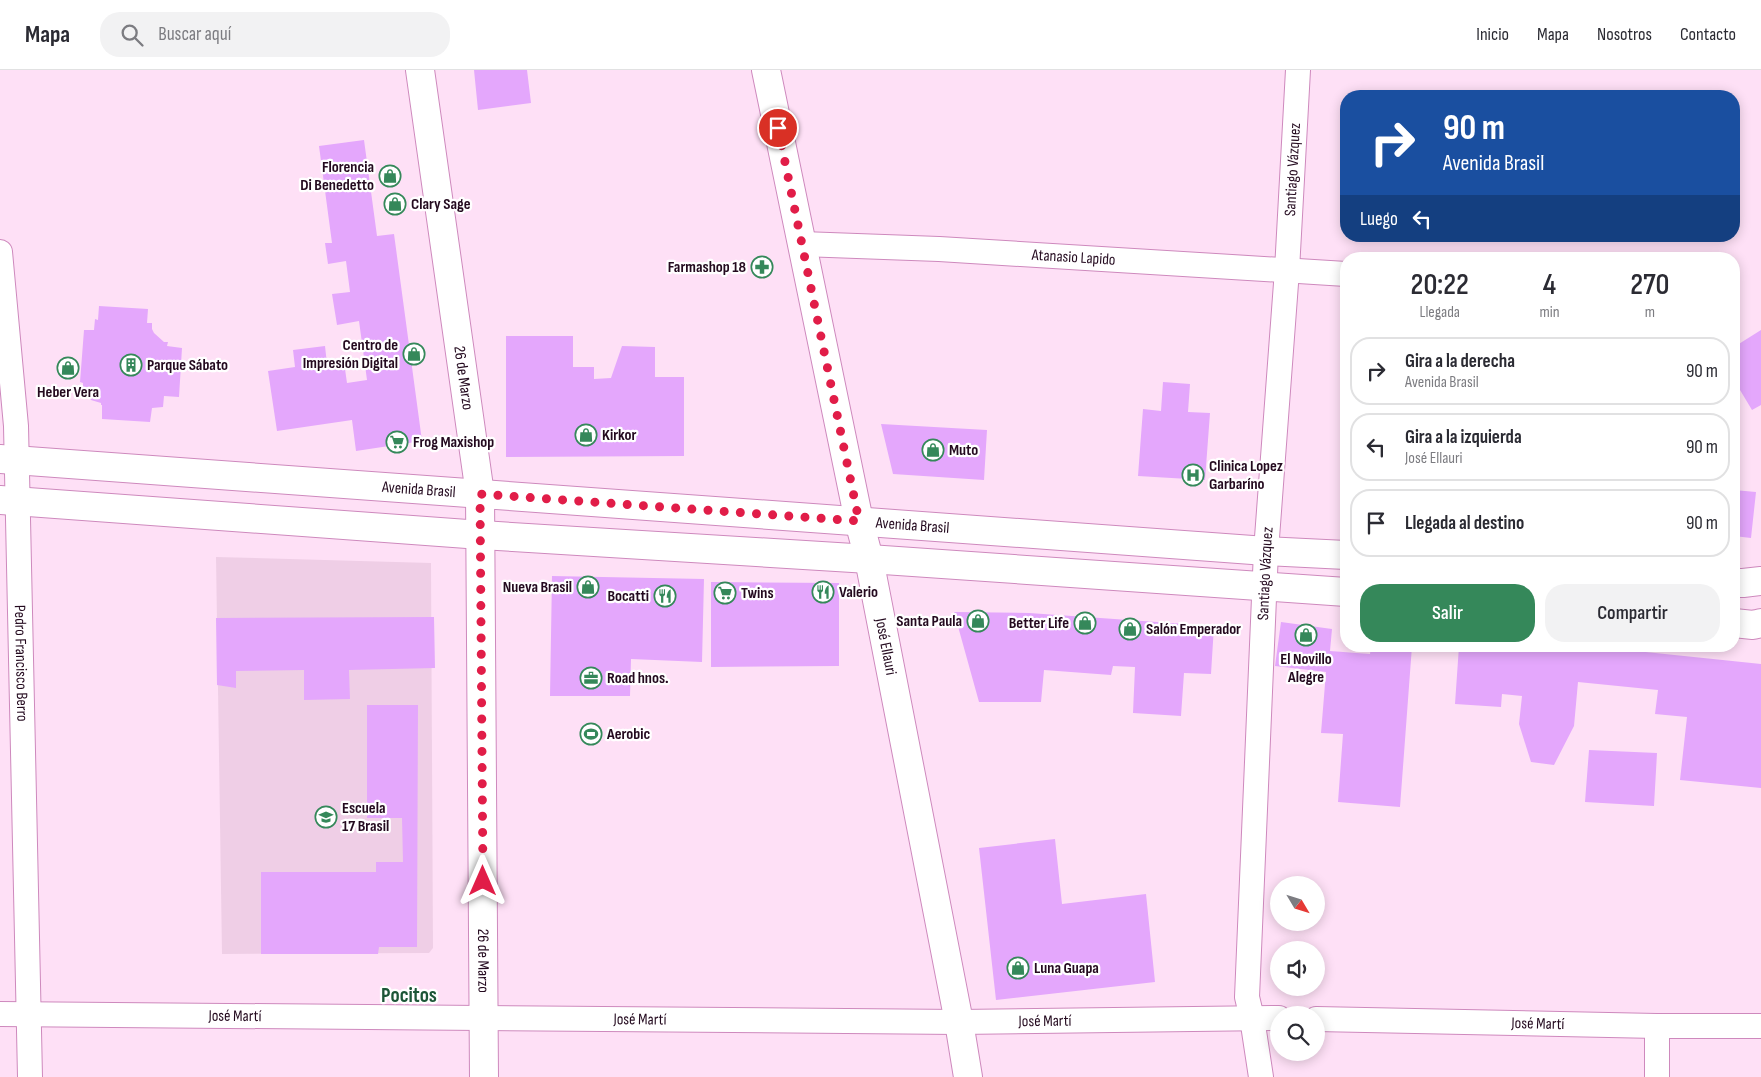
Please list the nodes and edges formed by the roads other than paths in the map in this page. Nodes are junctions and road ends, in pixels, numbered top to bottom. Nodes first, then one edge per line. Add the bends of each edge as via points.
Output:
1 (420, 70) edge
2 (766, 70) edge
3 (1298, 70) edge
4 (802, 244) junction
5 (0, 252) edge
6 (1287, 270) junction
7 (1340, 274) edge
8 (8, 459) edge
9 (480, 494) junction
10 (8, 501) edge
11 (859, 521) junction
12 (481, 535) junction
13 (1266, 551) junction
14 (1340, 555) edge
15 (869, 559) junction
16 (1761, 581) edge
17 (1740, 584) edge
18 (1264, 586) junction
19 (1340, 592) edge
20 (1761, 623) edge
21 (1740, 624) edge
22 (0, 1014) edge
23 (29, 1014) junction
24 (484, 1017) junction
25 (1252, 1018) junction
26 (1270, 1018) edge
27 (1325, 1019) edge
28 (958, 1022) junction
29 (1657, 1026) junction
30 (1761, 1026) edge
31 (30, 1077) edge
32 (484, 1077) edge
33 (968, 1077) edge
34 (1261, 1077) edge
35 (1658, 1077) edge

1 - 9 street, 26 de Marzo
2 - 4 street, José Ellauri
3 - 6 street, Santiago Vázquez
4 - 6 street, Atanasio Lapido
4 - 11 street, José Ellauri
5 - 8 street, Pedro Francisco Berro via 16,426
6 - 7 street, Atanasio Lapido
6 - 13 street, Santiago Vázquez
8 - 9 street, Avenida Brasil
8 - 10 street, Pedro Francisco Berro
9 - 11 street, Avenida Brasil
9 - 12 street, 26 de Marzo
10 - 12 street
10 - 23 street, Pedro Francisco Berro
11 - 13 street, Avenida Brasil
11 - 15 street, José Ellauri
12 - 15 street
12 - 24 street, 26 de Marzo
13 - 14 street, Avenida Brasil
13 - 18 street, Santiago Vázquez
15 - 18 street
15 - 28 street, José Ellauri
16 - 17 street
18 - 19 street
18 - 25 street, Santiago Vázquez via 1247,997
20 - 21 street
22 - 23 street, José Martí
23 - 24 street, José Martí
23 - 31 street, Pedro Francisco Berro
24 - 28 street, José Martí
24 - 32 street, 26 de Marzo
25 - 26 street, José Martí
25 - 28 street, José Martí
25 - 34 street, Santiago Vázquez
27 - 29 street, José Martí
28 - 33 street, José Ellauri
29 - 30 street, José Martí
29 - 35 street

